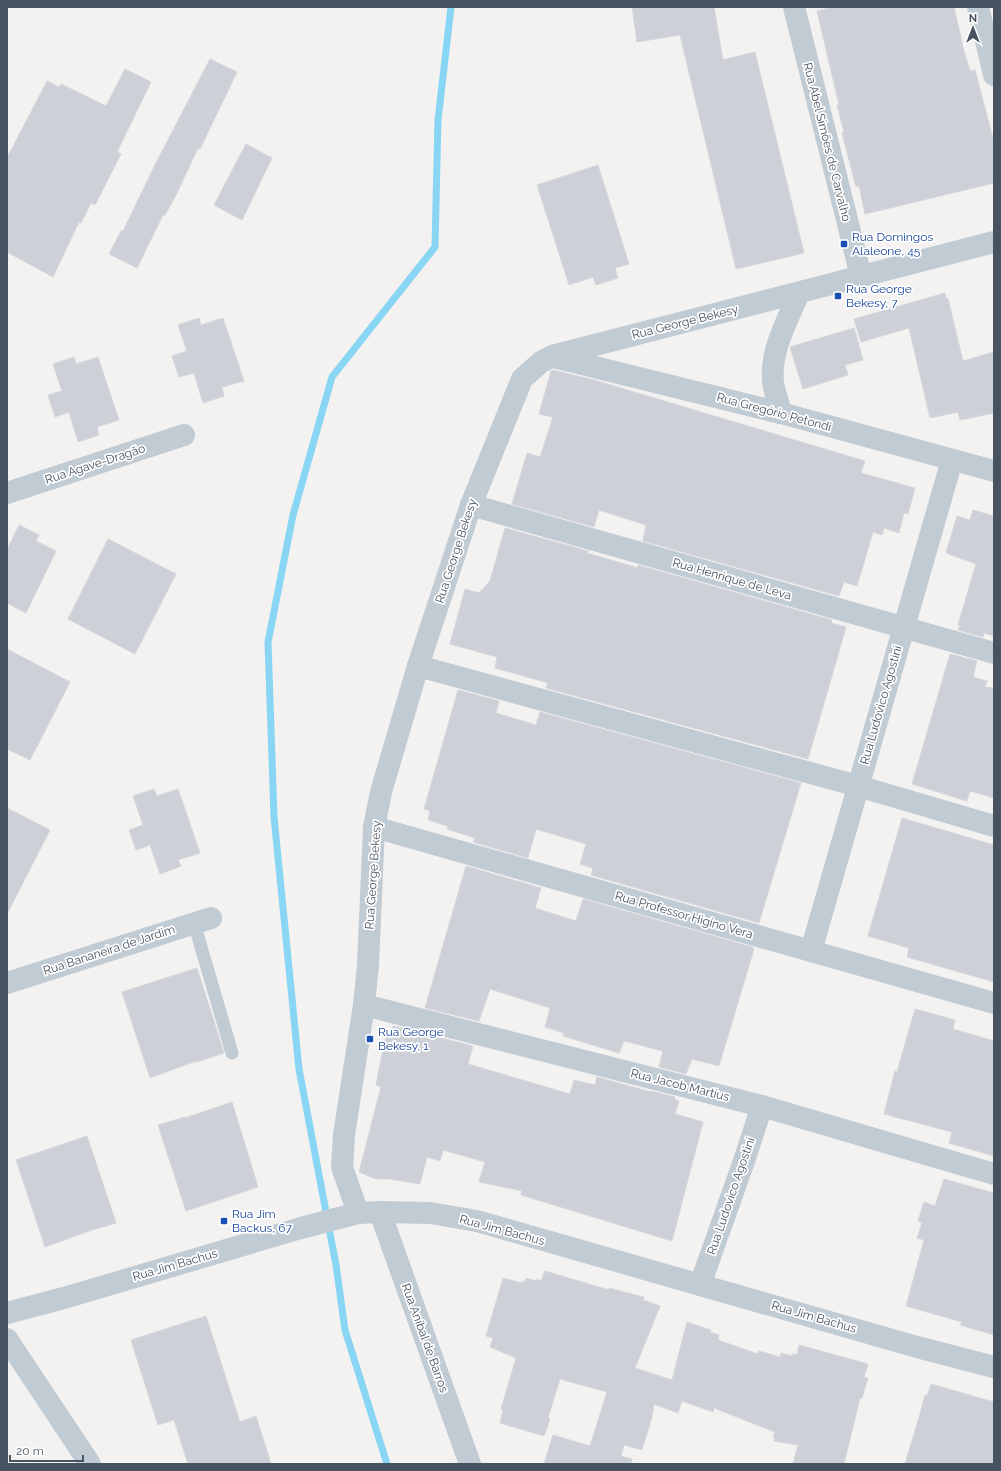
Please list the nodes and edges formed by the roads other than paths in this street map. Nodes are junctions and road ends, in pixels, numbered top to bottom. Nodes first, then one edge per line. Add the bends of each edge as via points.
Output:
1 (794, 7) edge
2 (978, 7) edge
3 (994, 75) edge
4 (994, 242) edge
5 (861, 276) junction
6 (799, 293) junction
7 (552, 356) junction
8 (781, 413) junction
9 (184, 435) dead end
10 (952, 460) junction
11 (994, 471) edge
12 (7, 493) edge
13 (471, 505) junction
14 (904, 627) junction
15 (994, 653) edge
16 (418, 666) junction
17 (858, 786) junction
18 (994, 826) edge
19 (374, 827) junction
20 (202, 921) joint
21 (811, 951) junction
22 (7, 983) edge
23 (994, 1003) edge
24 (364, 1005) junction
25 (232, 1053) dead end
26 (762, 1106) junction
27 (994, 1174) edge
28 (380, 1212) junction
29 (358, 1213) junction
30 (700, 1285) junction
31 (7, 1313) edge
32 (7, 1339) edge
33 (994, 1367) edge
34 (90, 1464) edge
35 (470, 1464) edge

1 - 5 street, Rua Abel Simões de Carvalho
2 - 3 street
4 - 5 street, Rua George Bekesy
5 - 6 street, Rua George Bekesy
6 - 7 street, Rua George Bekesy
6 - 8 street via 775,354 773,384
7 - 8 street, Rua Gregório Petondi
7 - 13 street, Rua George Bekesy via 522,379
8 - 10 street, Rua Gregório Petondi
9 - 12 street, Rua Agave-Dragão
10 - 11 street, Rua Gregório Petondi
10 - 14 street, Rua Ludovico Agostini
13 - 14 street, Rua Henrique de Leva
13 - 16 street, Rua George Bekesy
14 - 15 street, Rua Henrique de Leva
14 - 17 street, Rua Ludovico Agostini
16 - 17 street
16 - 19 street, Rua George Bekesy via 381,792
17 - 18 street
17 - 21 street, Rua Ludovico Agostini
19 - 21 street, Rua Professor Higino Vera
19 - 24 street, Rua George Bekesy
20 - 22 street, Rua Bananeira de Jardim
20 - 25 lane
21 - 23 street, Rua Professor Higino Vera
24 - 26 street, Rua Jacob Martius
24 - 29 street, Rua George Bekesy via 344,1135 342,1167
26 - 27 street, Rua Jacob Martius
26 - 30 street, Rua Ludovico Agostini
28 - 29 street, Rua Jim Bachus
28 - 30 street, Rua Jim Bachus via 430,1213 477,1222
28 - 35 street, Rua Aníbal de Barros
29 - 31 street, Rua Jim Bachus
30 - 33 street, Rua Jim Bachus
32 - 34 street

